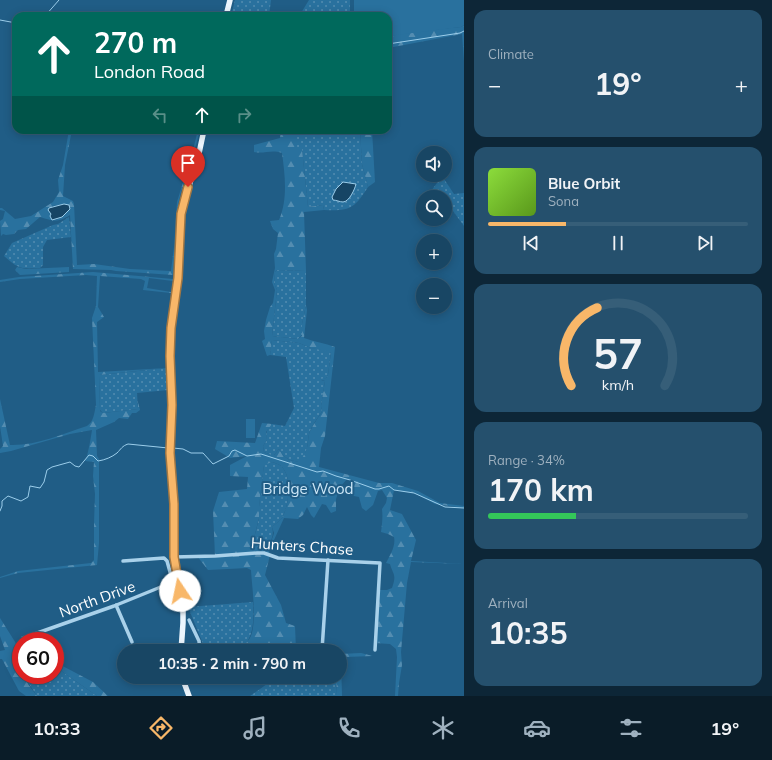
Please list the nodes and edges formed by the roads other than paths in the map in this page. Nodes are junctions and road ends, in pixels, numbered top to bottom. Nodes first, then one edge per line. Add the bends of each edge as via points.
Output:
1 (230, 0) edge
2 (227, 12) edge
3 (203, 134) edge
4 (174, 557) junction
5 (328, 560) junction
6 (123, 561) dead end
7 (176, 582) junction
8 (116, 605) junction
9 (189, 620) dead end
10 (40, 632) edge
11 (132, 642) dead end
12 (181, 644) edge
13 (199, 644) edge
14 (322, 644) edge
15 (375, 650) dead end
16 (185, 684) edge
17 (189, 696) edge

1 - 2 main road
3 - 4 main road via 181,214 178,278 171,331 170,453 174,504
4 - 5 street, Hunters Chase via 264,553 278,558
4 - 7 main road
5 - 14 street
5 - 15 street, Hunters Chase via 380,563
6 - 7 street via 164,558
7 - 8 street, North Drive
7 - 12 main road via 183,601
8 - 10 street, North Drive
8 - 11 street
9 - 13 street
16 - 17 main road

